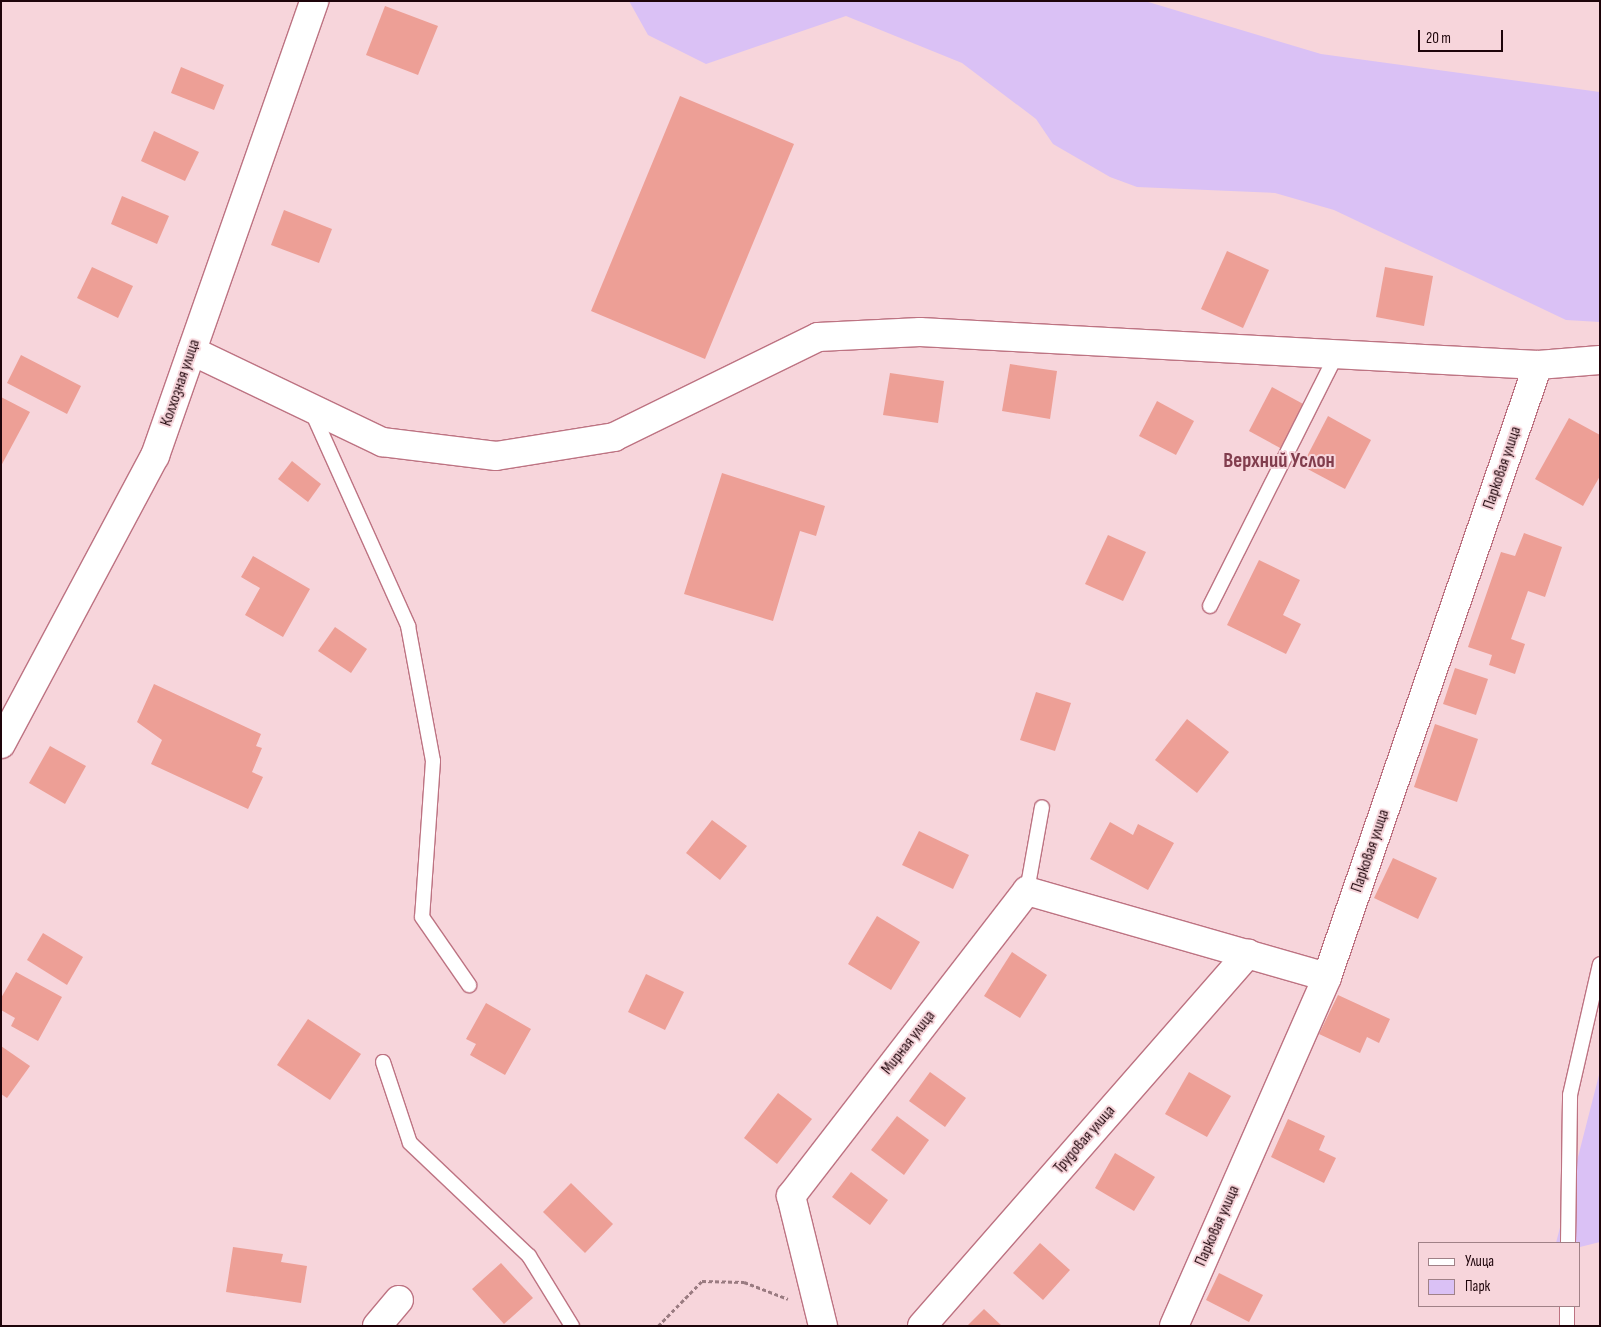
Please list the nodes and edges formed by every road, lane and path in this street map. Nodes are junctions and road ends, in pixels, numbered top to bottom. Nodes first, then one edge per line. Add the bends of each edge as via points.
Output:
1 (314, 1) edge
2 (192, 351) junction
3 (1337, 354) junction
4 (1600, 360) edge
5 (1538, 365) junction
6 (312, 412) junction
7 (1210, 606) dead end
8 (1, 744) edge
9 (1042, 807) dead end
10 (1027, 891) junction
11 (1248, 954) junction
12 (1600, 964) edge
13 (1328, 977) junction
14 (469, 985) dead end
15 (383, 1062) dead end
16 (1568, 1242) edge
17 (399, 1300) dead end
18 (1567, 1307) edge
19 (821, 1318) edge
20 (377, 1326) edge
21 (572, 1326) edge
22 (658, 1326) edge
23 (922, 1326) edge
24 (1174, 1326) edge
25 (1567, 1326) edge

1 - 2 street, Колхозная улица
2 - 6 street
2 - 8 street, Колхозная улица via 155,456
3 - 5 street
3 - 6 street via 920,332 818,337 614,437 496,456 382,442
3 - 7 lane
4 - 5 street
5 - 13 street, Парковая улица
6 - 14 lane via 408,626 433,760 422,917
9 - 10 lane
10 - 11 street
10 - 19 street, Мирная улица via 791,1196
11 - 13 street
11 - 23 street, Трудовая улица
12 - 16 lane via 1570,1096
13 - 24 street, Парковая улица
15 - 21 lane via 410,1143 529,1256
17 - 20 street
18 - 25 lane
19 - 22 path via 744,1282 702,1281

